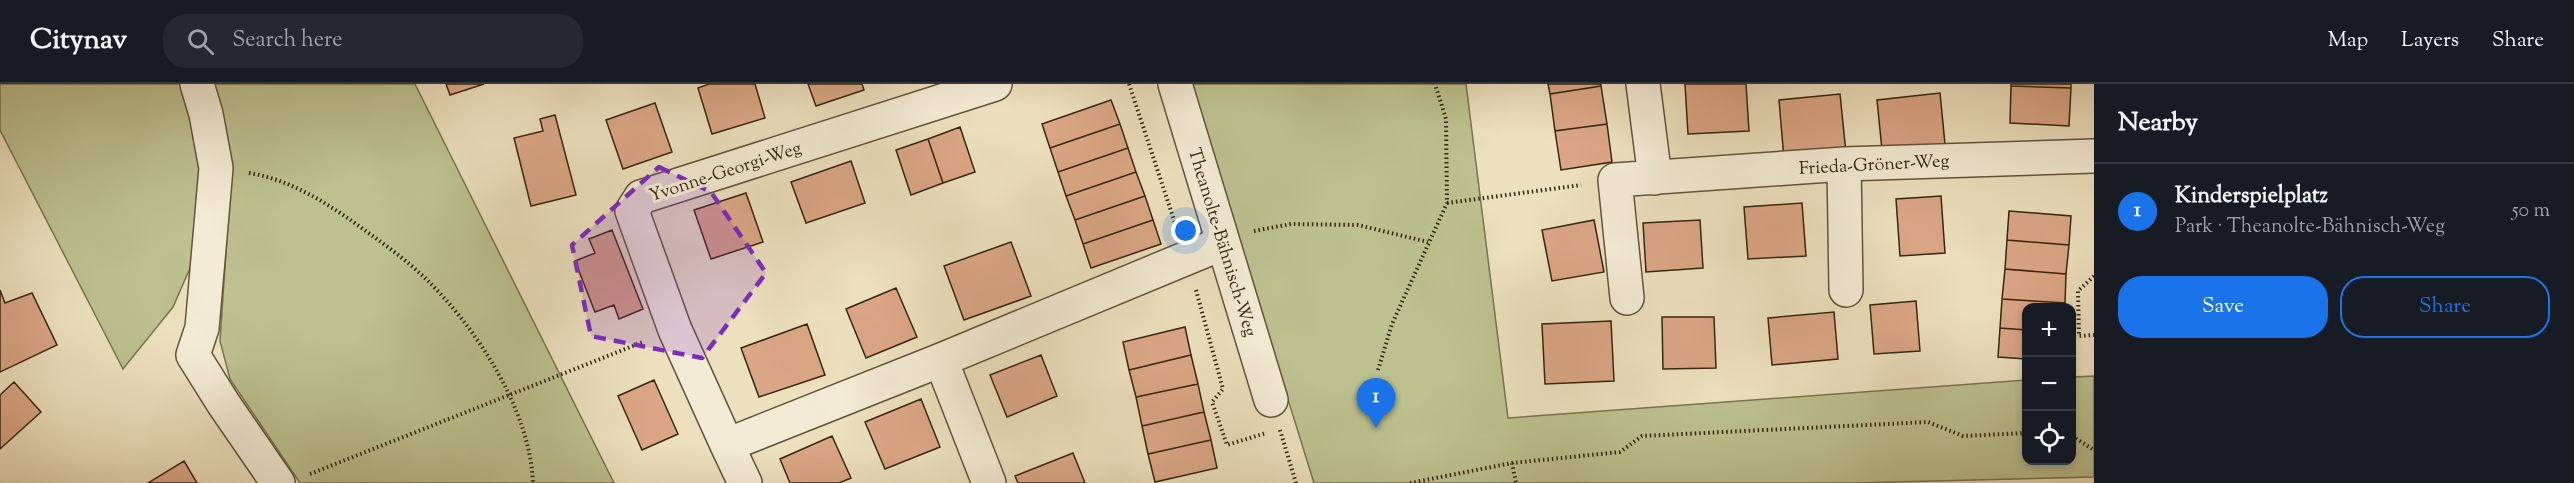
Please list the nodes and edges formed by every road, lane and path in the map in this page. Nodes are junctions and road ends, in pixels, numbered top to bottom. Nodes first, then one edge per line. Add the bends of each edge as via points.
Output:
1 (197, 84) edge
2 (995, 84) edge
3 (1175, 84) edge
4 (1435, 84) edge
5 (1643, 84) edge
6 (2094, 156) edge
7 (1844, 164) junction
8 (216, 168) junction
9 (1655, 178) junction
10 (1615, 180) junction
11 (1447, 202) junction
12 (1428, 242) junction
13 (1223, 243) junction
14 (2094, 276) edge
15 (1846, 290) dead end
16 (1627, 298) dead end
17 (675, 330) junction
18 (2094, 335) edge
19 (941, 360) junction
20 (1378, 370) dead end
21 (509, 394) junction
22 (1271, 400) joint
23 (2022, 433) edge
24 (2076, 439) edge
25 (727, 445) junction
26 (2094, 450) edge
27 (1512, 463) junction
28 (290, 480) edge
29 (533, 483) edge
30 (745, 483) edge
31 (989, 483) edge
32 (1296, 483) edge
33 (1410, 483) edge
34 (1516, 483) edge

1 - 8 street
2 - 17 street, Yvonne-Georgi-Weg via 641,197 632,211
3 - 13 street, Theanolte-Bähnisch-Weg
4 - 11 path via 1446,119
5 - 9 street
6 - 7 street, Frieda-Gröner-Weg
7 - 9 street, Frieda-Gröner-Weg
7 - 15 street
8 - 21 path via 269,176 320,198 374,237 424,277 469,328
8 - 28 street via 202,328 193,355 223,403
9 - 10 street, Frieda-Gröner-Weg
10 - 11 path
10 - 16 street
11 - 12 path
12 - 13 path via 1358,225 1291,224 1246,233
12 - 20 path via 1392,324
13 - 19 street
13 - 22 street, Theanolte-Bähnisch-Weg
14 - 18 path via 2078,291 2079,336
17 - 21 path
17 - 25 street, Yvonne-Georgi-Weg
19 - 25 street
19 - 31 street
21 - 28 path
21 - 29 path via 523,427
22 - 32 path
23 - 27 path via 1963,436 1928,422 1642,436 1620,452
24 - 26 path
25 - 30 street, Yvonne-Georgi-Weg
27 - 33 path
27 - 34 path

